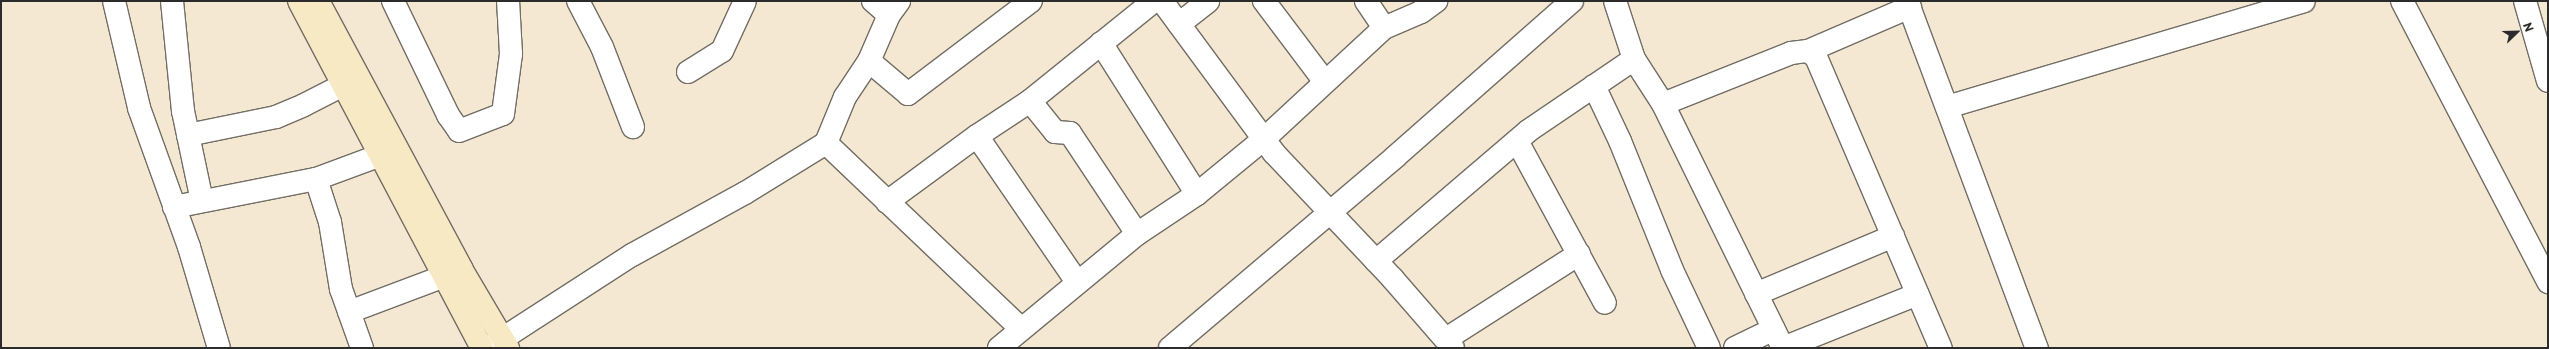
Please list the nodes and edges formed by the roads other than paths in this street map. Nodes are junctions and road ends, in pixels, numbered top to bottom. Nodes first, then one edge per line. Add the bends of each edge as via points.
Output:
1 (114, 1) edge
2 (172, 1) edge
3 (299, 1) edge
4 (318, 1) edge
5 (393, 1) edge
6 (508, 1) edge
7 (578, 1) edge
8 (745, 1) edge
9 (1031, 1) edge
10 (1154, 1) edge
11 (1162, 1) edge
12 (1208, 1) edge
13 (1264, 1) edge
14 (1366, 1) edge
15 (1436, 1) edge
16 (1572, 1) edge
17 (1616, 1) edge
18 (2304, 1) edge
19 (2402, 1) edge
20 (2525, 1) edge
21 (1909, 4) edge
22 (887, 6) edge
23 (1179, 24) junction
24 (1384, 28) junction
25 (1101, 43) junction
26 (1808, 51) junction
27 (1634, 59) junction
28 (869, 61) junction
29 (688, 72) dead end
30 (2548, 81) edge
31 (1325, 82) junction
32 (343, 85) junction
33 (1594, 86) junction
34 (1030, 101) junction
35 (1663, 104) junction
36 (1947, 107) junction
37 (633, 127) dead end
38 (188, 135) junction
39 (977, 136) junction
40 (1264, 139) junction
41 (1517, 141) junction
42 (826, 143) junction
43 (389, 152) junction
44 (316, 179) junction
45 (1197, 194) junction
46 (202, 201) junction
47 (887, 202) junction
48 (174, 207) junction
49 (1330, 213) junction
50 (1137, 234) junction
51 (1894, 236) junction
52 (1579, 254) junction
53 (1376, 261) junction
54 (453, 273) junction
55 (1077, 282) junction
56 (2548, 282) edge
57 (1756, 294) junction
58 (1918, 294) junction
59 (1605, 303) dead end
60 (349, 312) junction
61 (1021, 329) junction
62 (1193, 340) edge
63 (1780, 342) edge
64 (1449, 343) edge
65 (499, 345) edge
66 (219, 348) edge
67 (362, 348) edge
68 (482, 348) edge
69 (999, 348) edge
70 (1170, 348) edge
71 (1708, 348) edge
72 (1735, 348) edge
73 (1941, 348) edge
74 (2037, 348) edge

1 - 48 street via 139,108
2 - 38 street via 183,111
3 - 32 main road
4 - 43 main road
5 - 6 street via 458,131 503,114 511,54
7 - 37 street via 602,47
8 - 29 street via 722,51
9 - 28 street via 908,94
10 - 25 street
11 - 23 street
12 - 23 street
13 - 31 street
14 - 24 street
15 - 24 street via 1421,12
16 - 49 street
17 - 27 street
18 - 36 street
19 - 56 street
20 - 30 street
21 - 26 street
21 - 36 street
22 - 28 street
23 - 40 street
24 - 31 street
25 - 34 street
25 - 45 street
26 - 35 street via 1791,53
26 - 51 street via 1821,65
27 - 33 street
27 - 35 street
28 - 42 street via 845,97
31 - 40 street
32 - 38 street via 304,106 276,116
32 - 43 main road
33 - 41 street
33 - 71 street
34 - 39 street
34 - 50 street via 1055,132 1070,133
35 - 57 street
36 - 74 street
38 - 46 street
39 - 47 street
39 - 55 street
40 - 45 street
40 - 49 street
41 - 52 street
41 - 53 street
42 - 47 street
42 - 65 street via 745,193 632,255
43 - 44 street
43 - 54 main road
44 - 46 street
44 - 60 street via 330,222 341,289
45 - 50 street
46 - 48 street
47 - 61 street
48 - 66 street via 190,247
49 - 53 street
49 - 62 street
50 - 55 street
51 - 57 street
51 - 58 street
52 - 59 street
52 - 64 street
53 - 64 street
54 - 60 street
54 - 65 main road
54 - 68 main road
55 - 61 street
57 - 63 street
58 - 63 street
58 - 73 street
60 - 67 street
61 - 69 street
62 - 70 street
63 - 72 street

